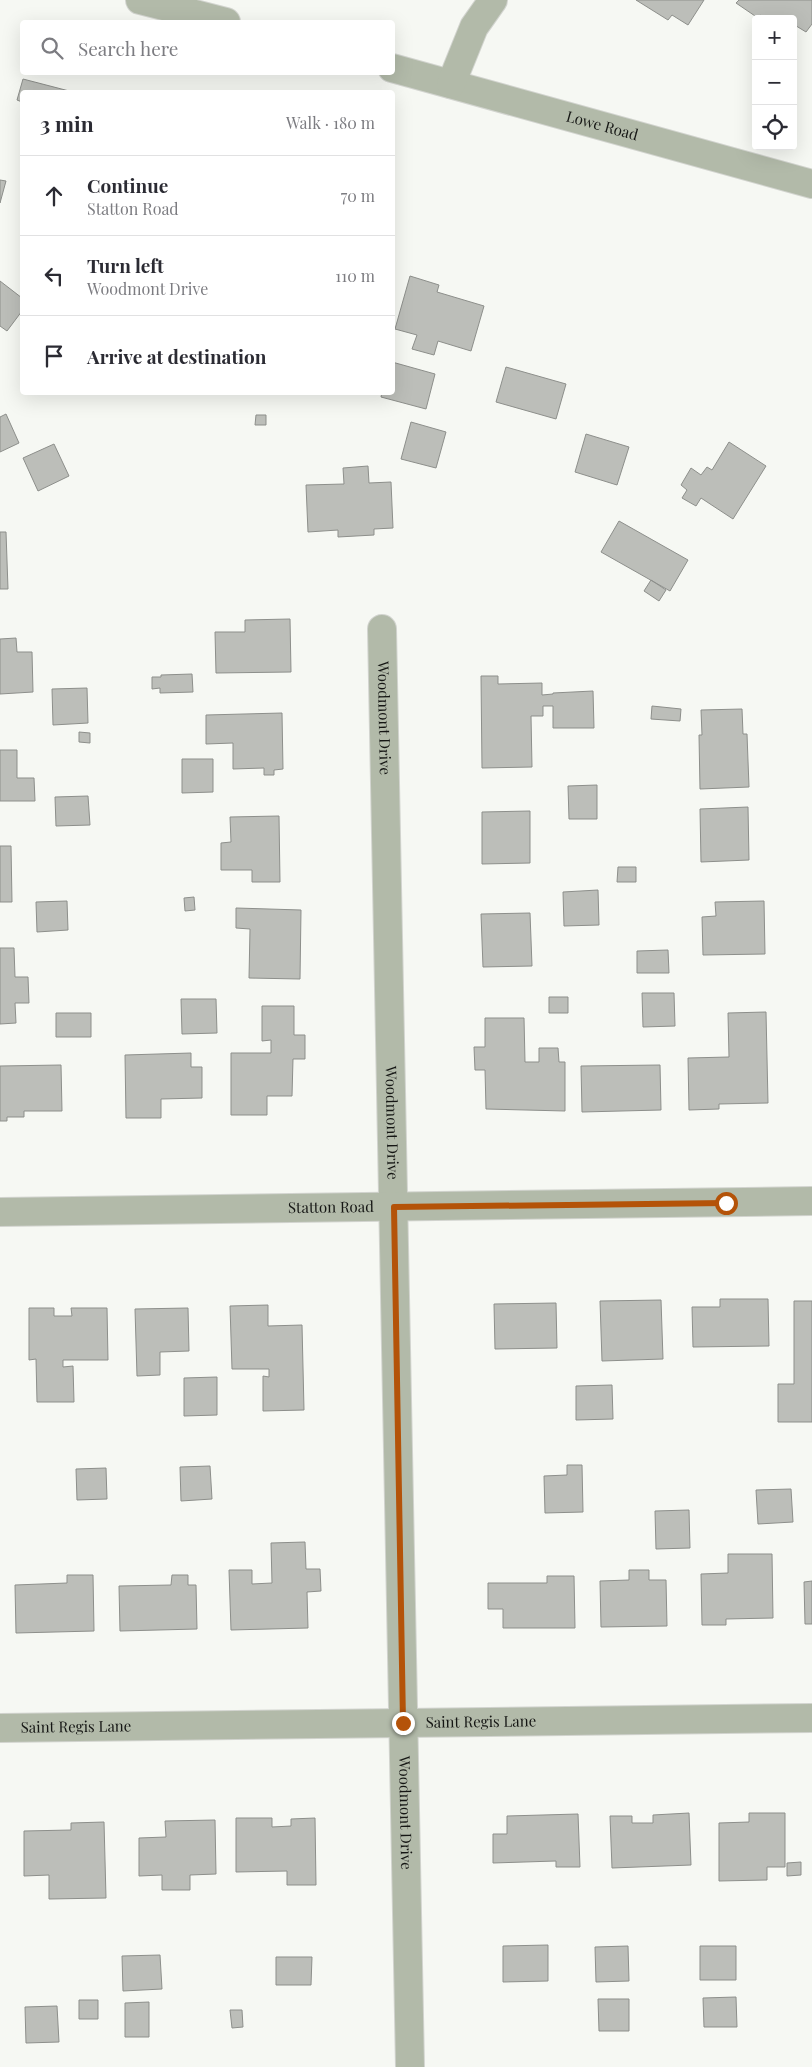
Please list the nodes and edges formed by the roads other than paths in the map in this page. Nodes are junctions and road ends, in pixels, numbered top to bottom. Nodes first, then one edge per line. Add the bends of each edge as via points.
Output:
1 (140, 0) edge
2 (493, 0) edge
3 (218, 20) edge
4 (395, 69) edge
5 (451, 84) junction
6 (812, 184) edge
7 (382, 629) dead end
8 (812, 1201) edge
9 (394, 1207) junction
10 (0, 1212) edge
11 (812, 1718) edge
12 (403, 1723) junction
13 (0, 1728) edge
14 (410, 2067) edge

1 - 3 street
2 - 5 street via 474,27
4 - 5 street, Lowe Road
5 - 6 street, Lowe Road
7 - 9 street, Woodmont Drive
8 - 9 street, Statton Road
9 - 10 street, Statton Road
9 - 12 street, Woodmont Drive
11 - 12 street, Saint Regis Lane
12 - 13 street, Saint Regis Lane
12 - 14 street, Woodmont Drive

